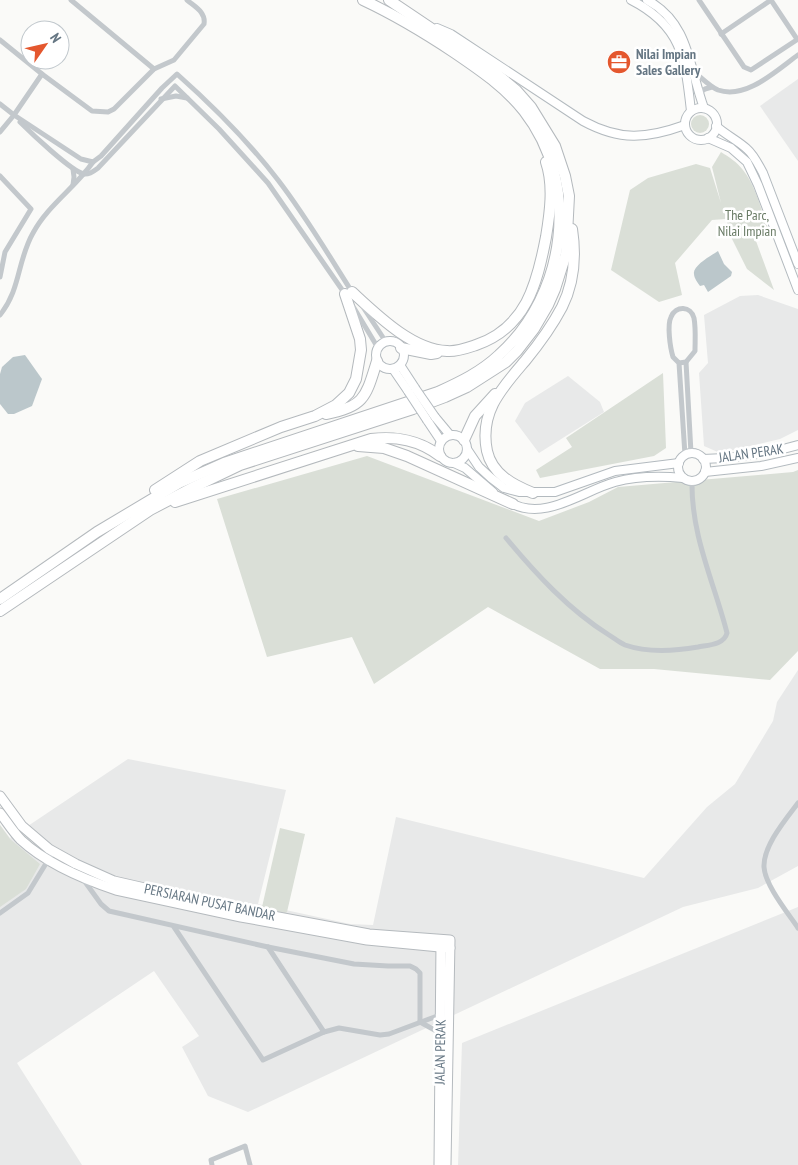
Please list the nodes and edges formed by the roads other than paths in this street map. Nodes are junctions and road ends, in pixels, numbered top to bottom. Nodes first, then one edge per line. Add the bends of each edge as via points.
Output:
1 (71, 0) edge
2 (186, 0) edge
3 (363, 0) edge
4 (389, 0) edge
5 (631, 0) edge
6 (647, 0) edge
7 (699, 0) edge
8 (771, 0) edge
9 (419, 20) junction
10 (721, 34) junction
11 (798, 39) edge
12 (0, 40) edge
13 (798, 55) edge
14 (154, 69) junction
15 (693, 70) junction
16 (42, 74) junction
17 (182, 79) junction
18 (169, 81) junction
19 (174, 86) junction
20 (712, 87) junction
21 (698, 94) junction
22 (187, 98) junction
23 (161, 100) junction
24 (0, 104) edge
25 (704, 108) junction
26 (691, 111) junction
27 (14, 115) junction
28 (685, 125) junction
29 (716, 126) junction
30 (0, 132) edge
31 (542, 138) junction
32 (708, 138) junction
33 (93, 162) junction
34 (73, 169) junction
35 (84, 175) junction
36 (0, 176) edge
37 (72, 186) junction
38 (569, 208) junction
39 (798, 264) edge
40 (0, 277) edge
41 (798, 290) edge
42 (349, 293) junction
43 (0, 315) edge
44 (386, 342) junction
45 (378, 348) junction
46 (402, 348) junction
47 (446, 351) junction
48 (377, 361) junction
49 (679, 362) junction
50 (686, 362) junction
51 (396, 367) junction
52 (508, 380) junction
53 (315, 416) junction
54 (431, 418) junction
55 (450, 435) junction
56 (441, 441) junction
57 (465, 444) junction
58 (350, 445) junction
59 (798, 445) edge
60 (688, 454) junction
61 (440, 456) junction
62 (798, 458) edge
63 (703, 459) junction
64 (454, 463) junction
65 (679, 463) junction
66 (705, 472) junction
67 (683, 478) junction
68 (692, 482) junction
69 (533, 492) junction
70 (513, 504) junction
71 (150, 510) junction
72 (98, 532) junction
73 (506, 538) dead end
74 (0, 599) edge
75 (0, 610) edge
76 (0, 796) edge
77 (798, 803) edge
78 (0, 813) edge
79 (50, 856) junction
80 (82, 877) junction
81 (0, 912) edge
82 (174, 926) junction
83 (798, 928) edge
84 (446, 944) junction
85 (268, 947) junction
86 (440, 1015) junction
87 (420, 1022) junction
88 (450, 1027) junction
89 (324, 1032) junction
90 (440, 1036) junction
91 (212, 1162) edge
92 (250, 1165) edge
93 (439, 1165) edge
94 (446, 1165) edge

1 - 14 street
2 - 14 street via 202,13 204,24 174,60
3 - 31 highway via 424,32 494,80 525,112
4 - 9 highway
5 - 26 main road via 648,9 673,34 688,83
6 - 15 main road via 676,26 684,39
7 - 10 street
8 - 10 street
8 - 11 street
9 - 28 main road via 451,34 601,131 635,136
9 - 38 highway via 487,66 531,107 560,158
10 - 11 street via 749,70
12 - 16 street
13 - 20 street via 744,90 727,92
14 - 16 street via 114,109 101,113 92,111
15 - 20 street
15 - 21 main road
16 - 27 street
17 - 18 street via 176,74
17 - 19 street
17 - 42 street via 262,160 294,202
18 - 19 street
18 - 33 street
19 - 22 street
19 - 23 street
20 - 21 street
21 - 25 main road
22 - 23 street via 176,96
22 - 42 street via 268,183
23 - 35 street via 98,168
24 - 27 street
25 - 26 main road
25 - 29 main road via 712,112
26 - 28 main road
27 - 30 street
27 - 33 street via 81,159
27 - 34 street
28 - 32 main road via 692,137
29 - 32 main road
29 - 39 main road via 756,159
31 - 47 highway via 548,166 550,203 537,278 529,297 503,333 476,345
31 - 72 highway via 558,183 560,229 557,254 552,274 535,310 500,355 468,378 438,392 224,464 179,484
32 - 41 main road via 731,148 747,162
33 - 35 street
34 - 35 street
34 - 37 street
35 - 37 street
36 - 40 street via 31,209 5,252
37 - 43 street via 32,233 24,250 17,283
38 - 52 highway via 574,242 573,272 568,292 542,339
38 - 71 highway via 566,254 555,289 534,329 506,362 445,398 240,465
42 - 44 street
42 - 45 street
42 - 47 highway via 414,342
42 - 53 highway via 361,350 356,379 349,393 336,405
44 - 45 main road
44 - 46 main road via 395,342
45 - 48 main road
46 - 47 highway via 431,354
46 - 51 main road via 404,357
48 - 51 main road via 384,368
48 - 53 highway via 368,390 358,404
49 - 50 street
49 - 50 street via 672,356 670,347 670,321 676,310 682,308 694,316 695,350
49 - 60 street
50 - 60 street
51 - 54 main road, bridge
52 - 57 highway via 475,416
52 - 69 highway via 488,415 485,428 488,456 504,478
53 - 72 highway via 200,461
54 - 55 main road
54 - 56 main road
55 - 56 main road
55 - 57 main road via 458,436
56 - 61 main road via 438,448
57 - 64 main road via 462,460
57 - 69 main road via 479,467 504,488
58 - 61 highway via 384,437 401,438 429,448
58 - 70 highway via 384,448 407,456
58 - 71 highway
59 - 63 main road, JALAN PERAK via 779,451
60 - 63 main road via 698,454
60 - 65 main road
61 - 64 main road via 446,462
62 - 66 main road, JALAN PERAK
63 - 66 main road
64 - 70 main road
65 - 67 main road via 678,471
65 - 69 main road via 615,471 555,492
66 - 68 main road
67 - 68 main road
67 - 70 main road via 665,476 615,482 545,508
68 - 73 street via 698,537 726,633 719,643 676,651 625,645 576,611 534,571
71 - 75 highway
72 - 74 highway
76 - 79 main road, PERSIARAN PUSAT BANDAR
77 - 83 street via 770,845 764,868 769,882
78 - 79 main road, PERSIARAN PUSAT BANDAR via 22,840
79 - 80 main road, PERSIARAN PUSAT BANDAR
79 - 81 street via 28,893
79 - 84 main road, PERSIARAN PUSAT BANDAR via 114,881 198,900 369,934
80 - 82 street via 109,912
80 - 84 main road, PERSIARAN PUSAT BANDAR via 116,890 241,917 367,940
82 - 85 street
82 - 89 street via 263,1060
84 - 86 main road, JALAN PERAK
84 - 88 main road, JALAN PERAK
85 - 87 street via 354,964 416,968 420,973
85 - 89 street
86 - 87 street
86 - 90 main road, JALAN PERAK
87 - 89 street via 380,1035 339,1028
87 - 90 street
88 - 90 main road
88 - 94 main road, JALAN PERAK
90 - 93 main road, JALAN PERAK
91 - 92 street via 245,1146

